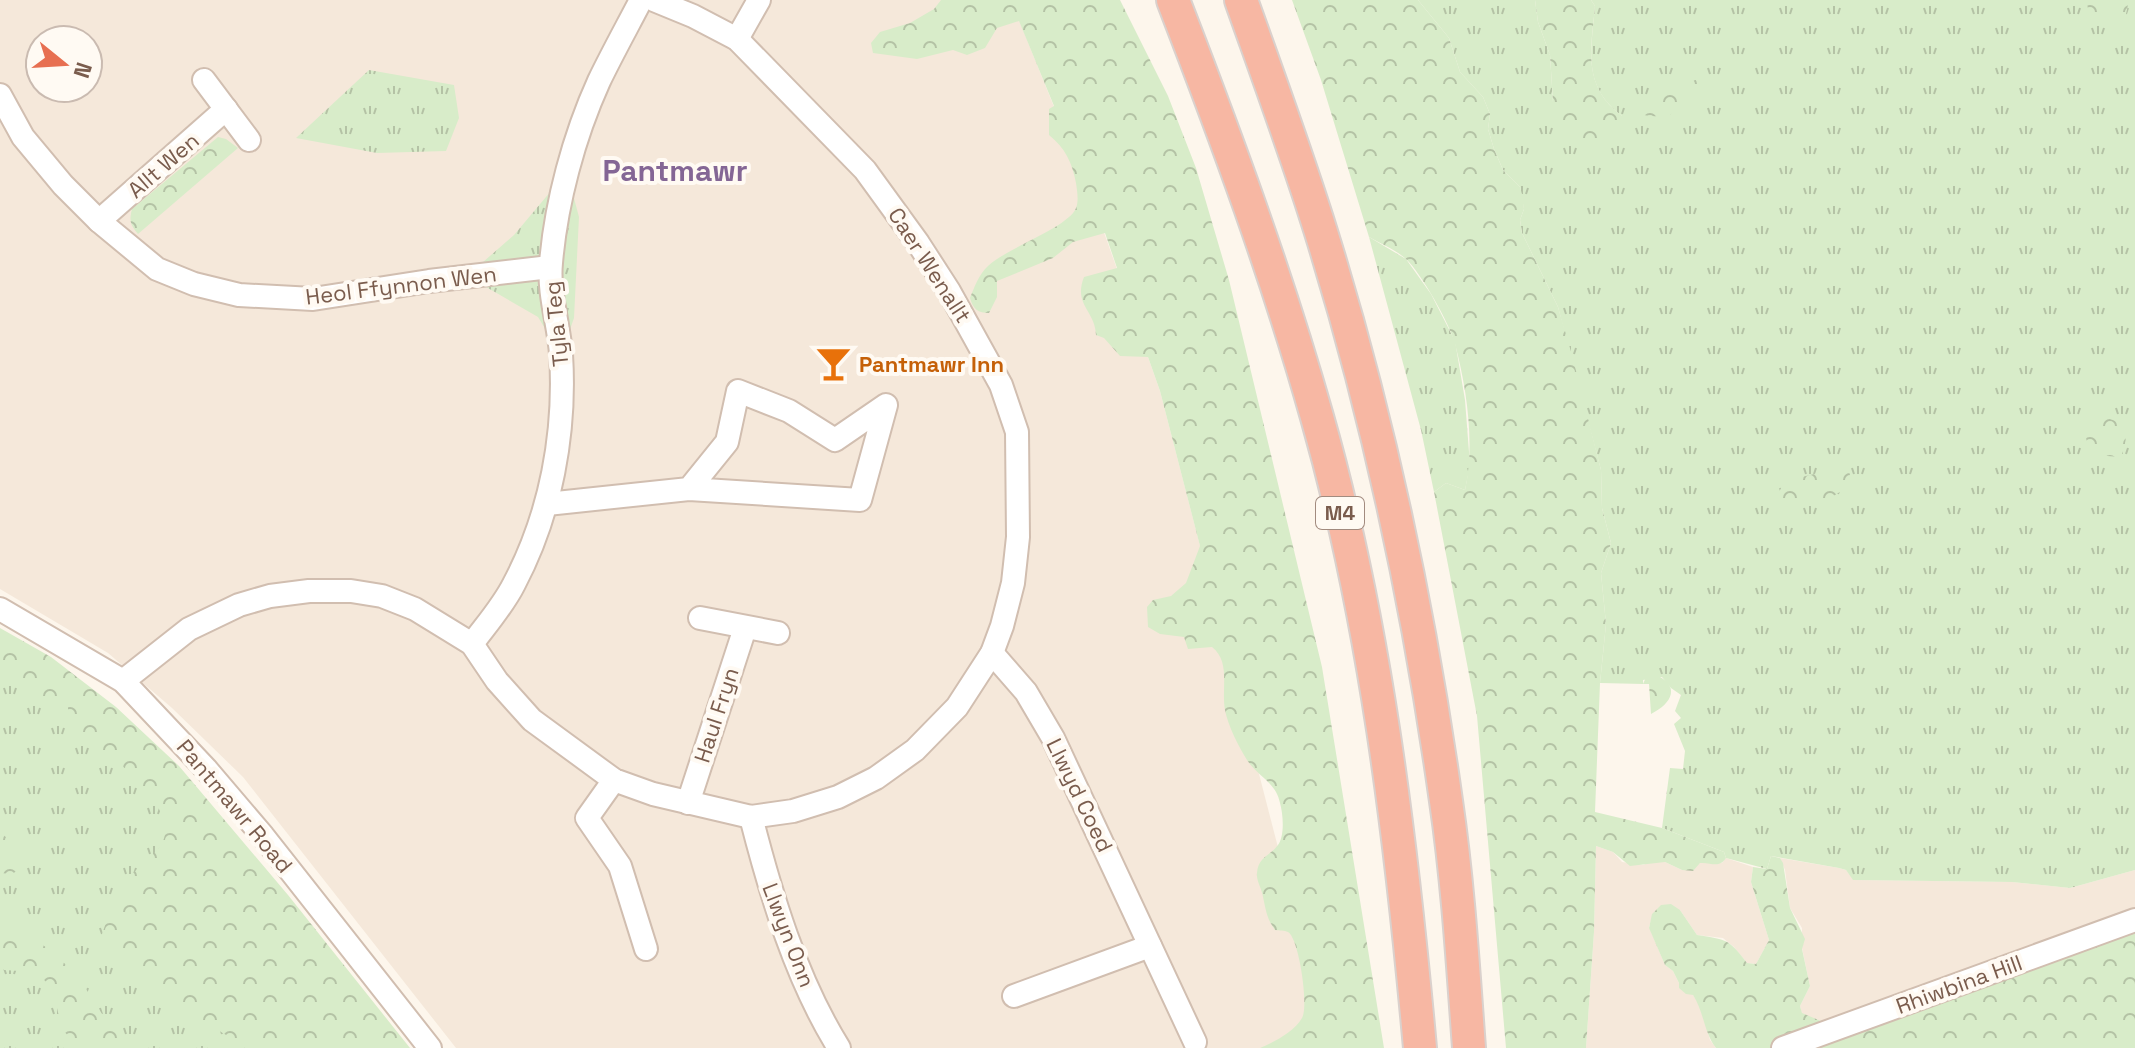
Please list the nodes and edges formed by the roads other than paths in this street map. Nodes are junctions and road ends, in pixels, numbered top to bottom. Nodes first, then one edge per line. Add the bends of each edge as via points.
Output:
1 (641, 0) edge
2 (654, 0) edge
3 (759, 0) edge
4 (1173, 0) edge
5 (1233, 0) edge
6 (1241, 0) edge
7 (737, 39) junction
8 (204, 80) dead end
9 (0, 95) edge
10 (226, 109) junction
11 (1287, 128) junction
12 (249, 140) dead end
13 (99, 221) junction
14 (550, 267) junction
15 (689, 489) junction
16 (547, 504) junction
17 (0, 609) edge
18 (700, 618) dead end
19 (745, 628) junction
20 (778, 633) dead end
21 (472, 644) junction
22 (992, 653) junction
23 (123, 681) junction
24 (614, 780) junction
25 (688, 803) junction
26 (751, 817) junction
27 (2135, 920) edge
28 (1150, 946) junction
29 (646, 949) dead end
30 (1014, 996) dead end
31 (1195, 1042) dead end
32 (430, 1048) edge
33 (839, 1048) edge
34 (1420, 1048) edge
35 (1469, 1048) edge
36 (1783, 1048) edge

1 - 14 street, Tyla Teg via 598,83 567,172
2 - 7 street, Caer Wenallt
3 - 7 street
4 - 34 highway, M4 via 1275,278 1318,419 1351,558 1397,840
5 - 11 highway, M4
6 - 11 highway, M4
7 - 22 street, Caer Wenallt via 865,170 942,279 1001,385 1017,432 1018,537 1013,583
8 - 10 street
9 - 13 street, Heol Ffynnon Wen via 23,137
10 - 12 street
10 - 13 street, Allt Wen
11 - 35 highway, M4 via 1347,321 1404,558 1446,802
13 - 14 street, Heol Ffynnon Wen via 157,269 239,295 313,299
14 - 16 street, Tyla Teg via 561,355 561,406
15 - 15 street via 860,500 886,405 835,440 789,411 738,391 727,442
15 - 16 street
16 - 21 street, Tyla Teg via 513,587
17 - 23 street, Pantmawr Road
18 - 19 street
19 - 20 street
19 - 25 street, Haul Fryn
21 - 23 street, Caer Wenallt via 415,609 382,596 309,591 239,605 189,629
21 - 24 street, Caer Wenallt via 532,720
22 - 26 street, Caer Wenallt via 957,707 915,750 876,778 823,802
22 - 28 street, Llwyd Coed via 1026,692 1053,738
23 - 32 street, Pantmawr Road via 263,836
24 - 25 street, Caer Wenallt
24 - 29 street via 587,818 620,866
25 - 26 street, Caer Wenallt
26 - 33 street, Llwyn Onn via 795,957
27 - 36 street, Rhiwbina Hill
28 - 30 street
28 - 31 street, Llwyd Coed

